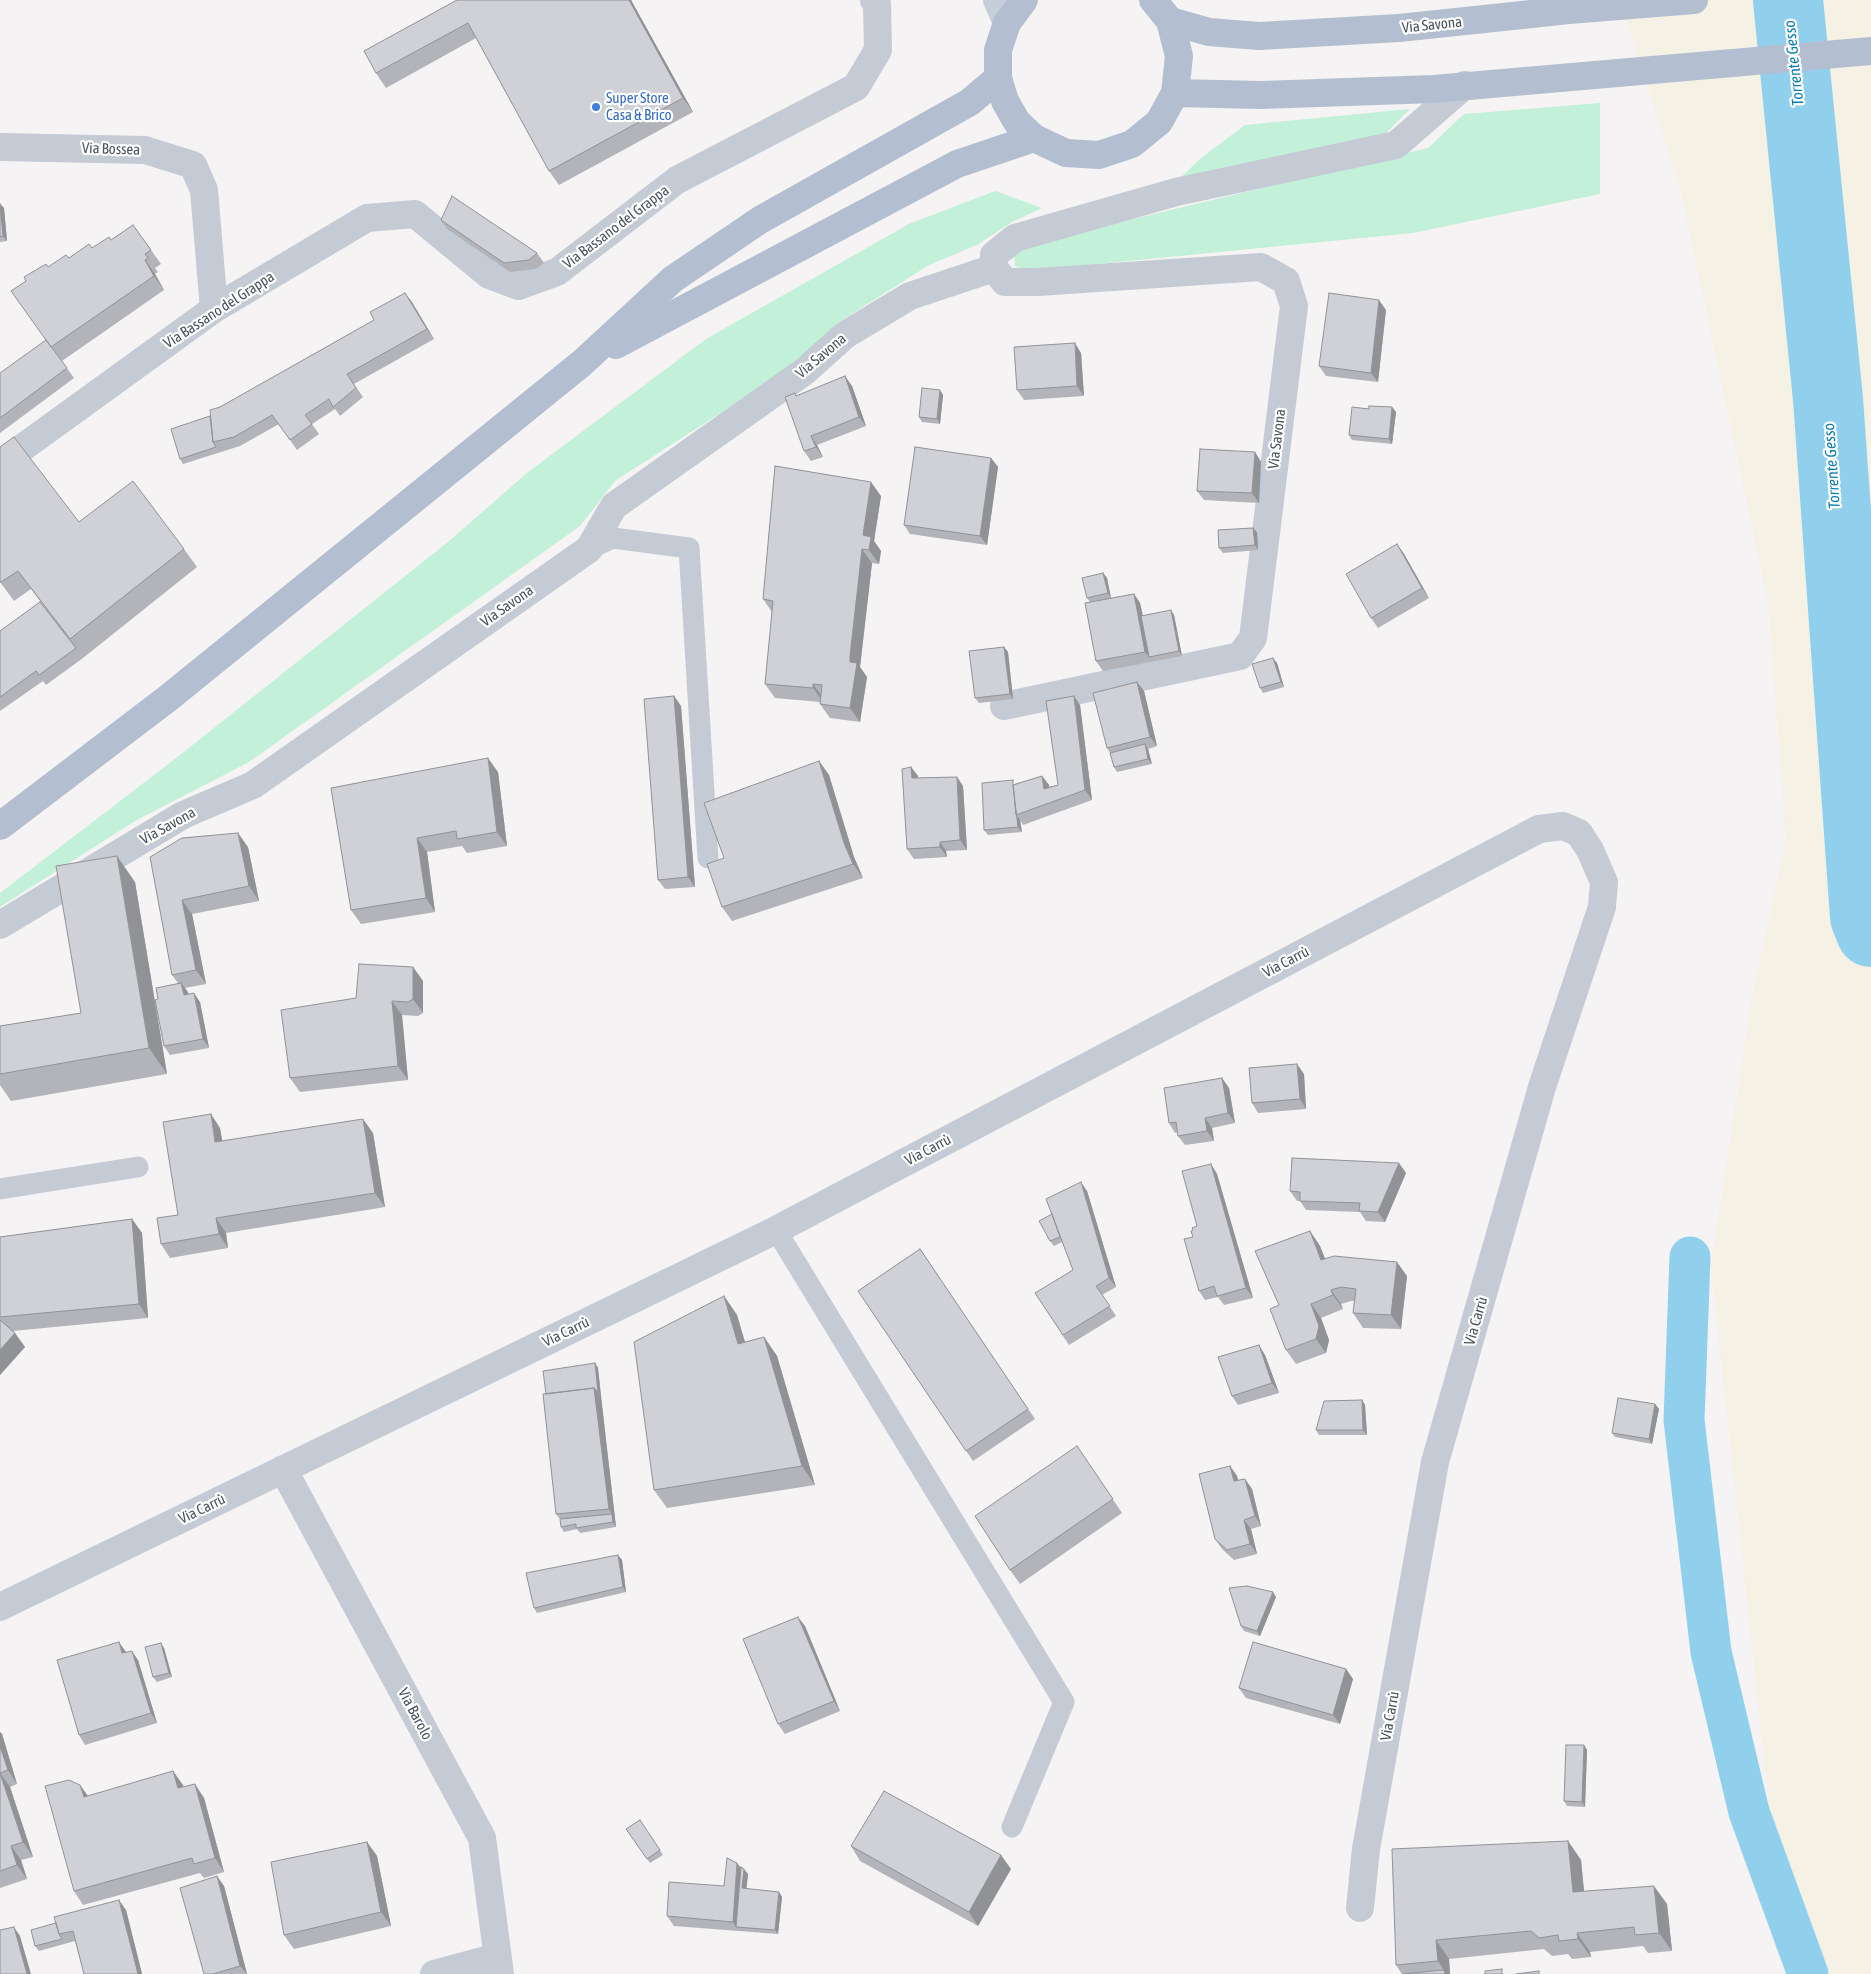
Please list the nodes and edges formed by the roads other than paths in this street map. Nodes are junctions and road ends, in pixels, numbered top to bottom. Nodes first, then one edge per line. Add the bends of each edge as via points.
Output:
1 (874, 0) edge
2 (1024, 0) edge
3 (1153, 0) edge
4 (1694, 0) edge
5 (1002, 12) edge
6 (1170, 21) junction
7 (1871, 51) edge
8 (998, 78) junction
9 (1465, 85) junction
10 (1175, 93) junction
11 (1034, 138) junction
12 (0, 147) edge
13 (994, 268) junction
14 (214, 309) junction
15 (582, 363) junction
16 (0, 464) edge
17 (589, 549) junction
18 (1004, 706) edge
19 (0, 826) edge
20 (708, 858) dead end
21 (0, 925) edge
22 (138, 1167) dead end
23 (0, 1189) edge
24 (776, 1230) junction
25 (283, 1469) junction
26 (0, 1607) edge
27 (1012, 1827) dead end
28 (1360, 1908) dead end
29 (498, 1965) edge
30 (434, 1974) edge

1 - 14 street, Via Bassano del Grappa via 878,50 856,88 677,180 557,272 518,286 489,275 414,214 367,218
2 - 5 main road
3 - 6 main road
4 - 6 main road, Via Savona via 1400,28 1259,36 1210,32
5 - 8 main road
6 - 10 main road via 1180,56
7 - 9 main road
8 - 11 main road via 1005,101 1017,122
8 - 15 main road via 970,102 760,220 673,280
9 - 10 main road via 1261,95
9 - 13 street via 1396,145 1176,192 1014,238 994,255
10 - 11 main road via 1159,122 1132,144 1116,150 1099,155 1066,153
11 - 15 main road via 957,164
12 - 14 street, Via Bossea via 145,150 193,165 204,190
13 - 17 street, Via Savona via 910,296 845,335 805,370 614,506
13 - 18 street, Via Savona via 1005,282 1038,282 1261,267 1286,281 1294,306 1252,638 1240,656
14 - 16 street, Via Bassano del Grappa
15 - 19 main road via 167,699
17 - 20 lane via 613,538 689,548
17 - 21 street, Via Savona via 253,785 183,815
22 - 23 lane
24 - 25 street, Via Carrù
24 - 27 lane via 1064,1702
24 - 28 street, Via Carrù via 1539,829 1563,826 1579,833 1604,882 1602,907 1542,1087 1435,1462 1366,1849
25 - 26 street, Via Carrù
25 - 29 street, Via Barolo via 482,1838
29 - 30 street

